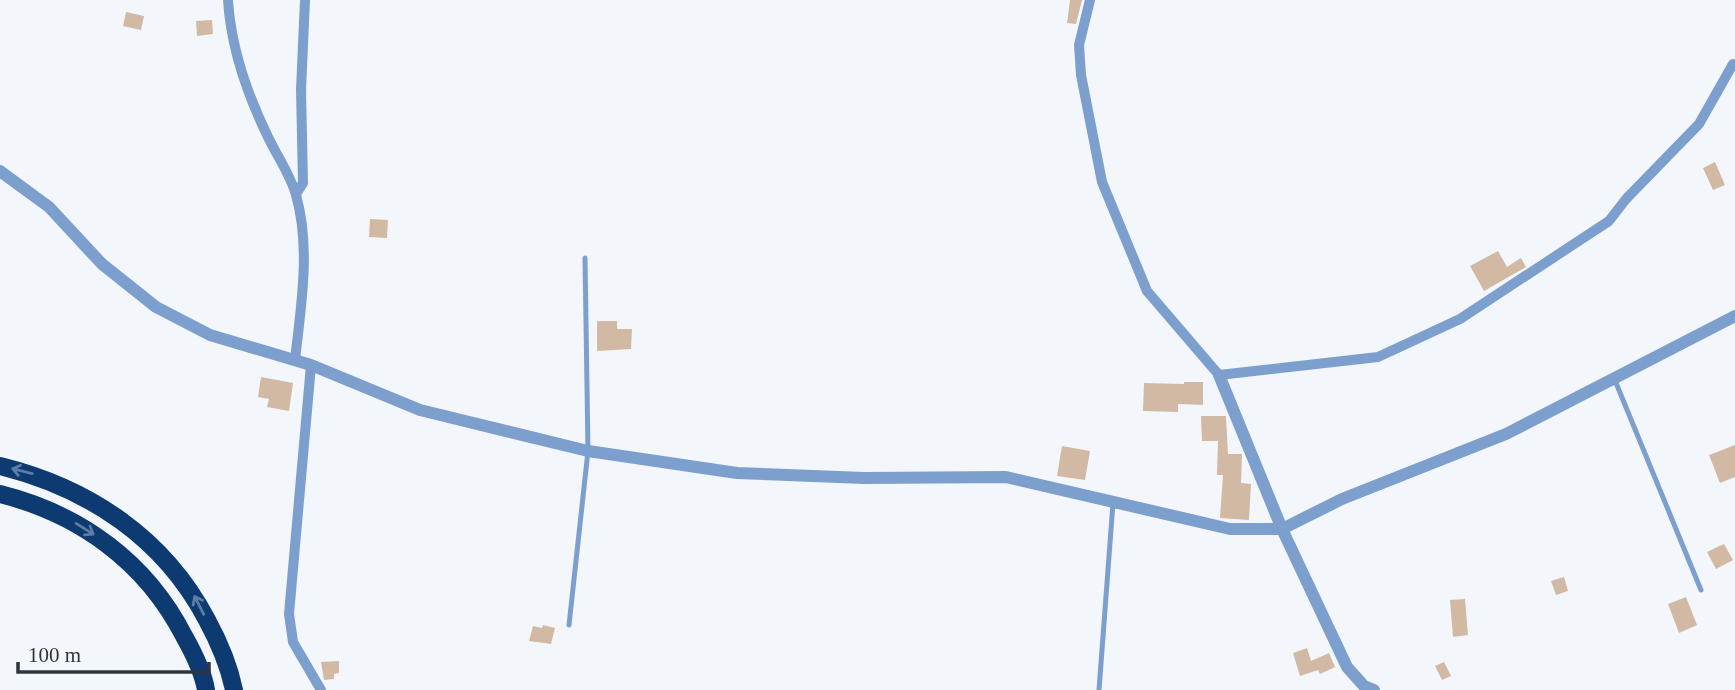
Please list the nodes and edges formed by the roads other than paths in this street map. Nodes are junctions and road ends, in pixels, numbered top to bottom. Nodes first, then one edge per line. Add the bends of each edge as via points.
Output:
1 (228, 0) edge
2 (305, 0) edge
3 (1090, 0) edge
4 (1733, 64) dead end
5 (0, 171) edge
6 (296, 194) junction
7 (585, 258) dead end
8 (1735, 316) edge
9 (295, 360) junction
10 (311, 365) junction
11 (1219, 375) junction
12 (1614, 378) junction
13 (588, 451) junction
14 (0, 466) edge
15 (0, 494) edge
16 (1113, 500) junction
17 (1282, 529) junction
18 (1700, 590) dead end
19 (569, 625) dead end
20 (206, 690) edge
21 (234, 690) edge
22 (321, 690) edge
23 (1099, 690) edge
24 (1374, 690) edge

1 - 6 street via 243,80
2 - 6 street via 303,183
3 - 11 street via 1079,45 1102,182 1147,291
4 - 11 street via 1699,124 1609,220 1460,319 1378,357
5 - 9 street via 49,207 102,264 156,307 210,335
6 - 9 street via 304,280
7 - 13 lane
8 - 12 street
9 - 10 street
10 - 13 street via 420,410
10 - 22 street via 289,614 293,642
11 - 17 street
12 - 17 street via 1506,433 1342,499
12 - 18 lane
13 - 16 street via 737,473 1006,478
13 - 19 lane
21 -> 14 highway via 193,592 164,557 128,524 86,497 34,474
15 -> 20 highway via 73,521 111,545 144,576 170,607
16 - 17 street via 1230,529
16 - 23 lane
17 - 24 street via 1347,667

